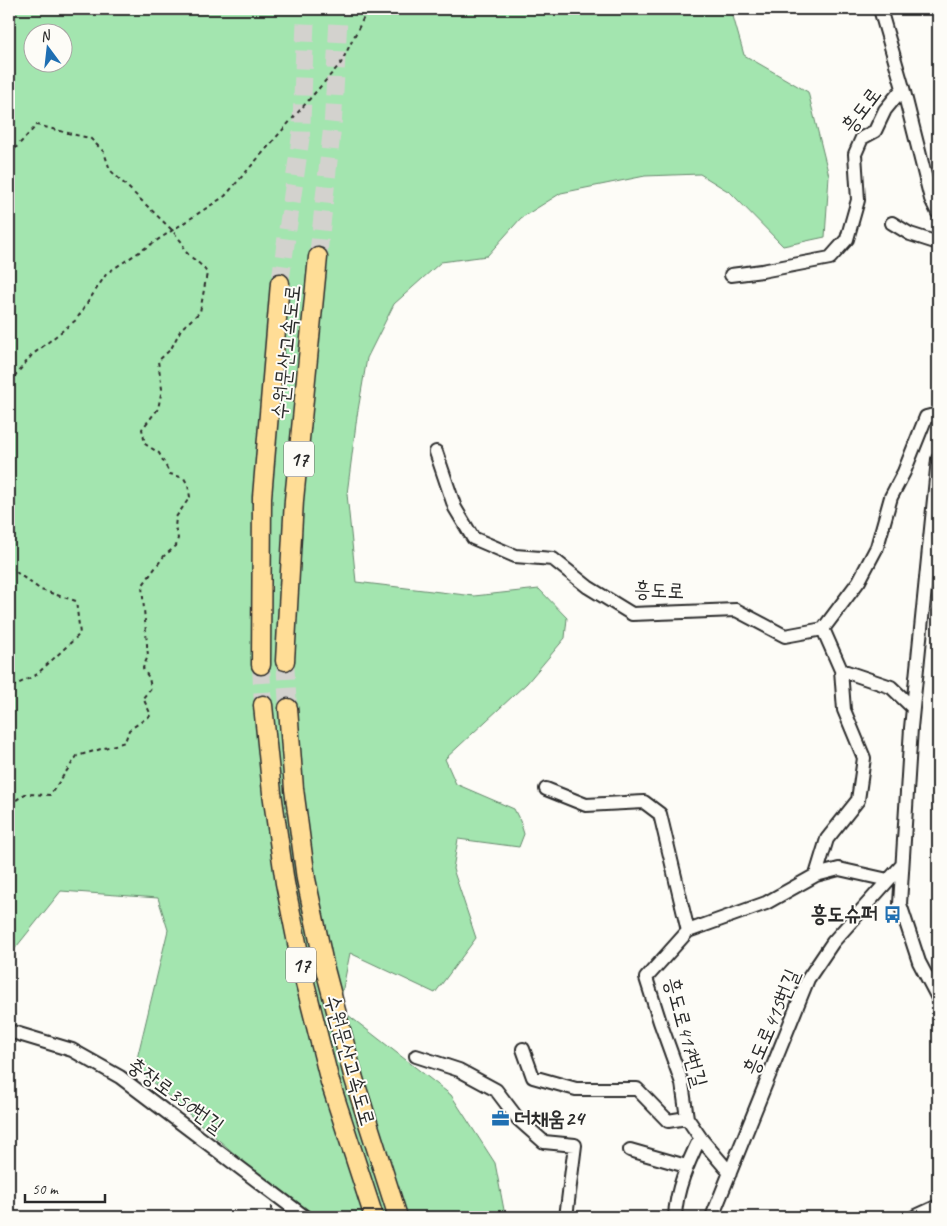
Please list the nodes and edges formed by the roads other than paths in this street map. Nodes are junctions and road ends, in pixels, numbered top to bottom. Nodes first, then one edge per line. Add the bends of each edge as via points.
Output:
1 (880, 9) edge
2 (903, 88) junction
3 (938, 213) edge
4 (892, 223) dead end
5 (938, 243) edge
6 (318, 257) tunnel mouth
7 (731, 275) dead end
8 (280, 283) tunnel mouth
9 (938, 414) edge
10 (436, 452) dead end
11 (938, 459) edge
12 (823, 629) junction
13 (285, 661) tunnel mouth
14 (261, 665) tunnel mouth
15 (841, 670) junction
16 (263, 705) tunnel mouth
17 (288, 708) tunnel mouth
18 (913, 708) junction
19 (546, 789) dead end
20 (902, 865) junction
21 (816, 875) junction
22 (888, 880) junction
23 (688, 931) junction
24 (938, 998) edge
25 (9, 1031) edge
26 (523, 1049) dead end
27 (416, 1056) dead end
28 (687, 1118) junction
29 (700, 1138) junction
30 (630, 1150) dead end
31 (686, 1166) junction
32 (730, 1172) junction
33 (938, 1206) edge
34 (305, 1217) edge
35 (374, 1217) edge
36 (398, 1217) edge
37 (566, 1217) edge
38 (675, 1217) edge
39 (712, 1217) edge
40 (914, 1217) edge

1 - 2 street, 흥도로
2 - 3 street, 흥도로 via 931,199
2 - 7 street, 흥도로 via 885,110 875,131 862,138 854,154 858,200 847,239 830,258
4 - 5 street via 910,234
6 - 13 highway, 수원문산고속도로 / 17 via 294,500
8 - 14 highway, 수원문산고속도로 / 17 via 262,497
9 - 12 street via 926,417 891,497 877,547 859,581
10 - 12 street, 흥도로 via 455,508 473,538 515,556 553,559 588,587 632,614 736,610 785,636
11 - 18 street
12 - 15 street
15 - 18 street via 891,687
15 - 21 street via 844,710 864,758 858,800 827,840
16 - 35 highway, 수원문산고속도로 / 17 via 283,874 305,983 330,1082
17 - 36 highway, 수원문산고속도로 / 17 via 294,789 306,879 323,960 354,1079
18 - 20 street
19 - 23 street via 586,805 644,802 660,814
20 - 22 street, 흥도로415번길
20 - 24 street via 900,904 919,962
21 - 22 street, 흥도로417번길 via 839,869
21 - 23 street, 흥도로417번길 via 766,903
22 - 32 street, 흥도로415번길 via 833,942 808,980
23 - 28 street, 흥도로417번길 via 646,978 682,1082
25 - 34 street, 충장로350번길 via 72,1050 120,1077
26 - 28 street via 533,1077 576,1089 637,1089 668,1121
27 - 37 street via 459,1070 496,1090 518,1119 544,1142 575,1145
28 - 29 street, 흥도로417번길
29 - 31 street
29 - 32 street, 흥도로417번길
30 - 31 street
31 - 38 street
32 - 39 street, 흥도로415번길
33 - 40 street

